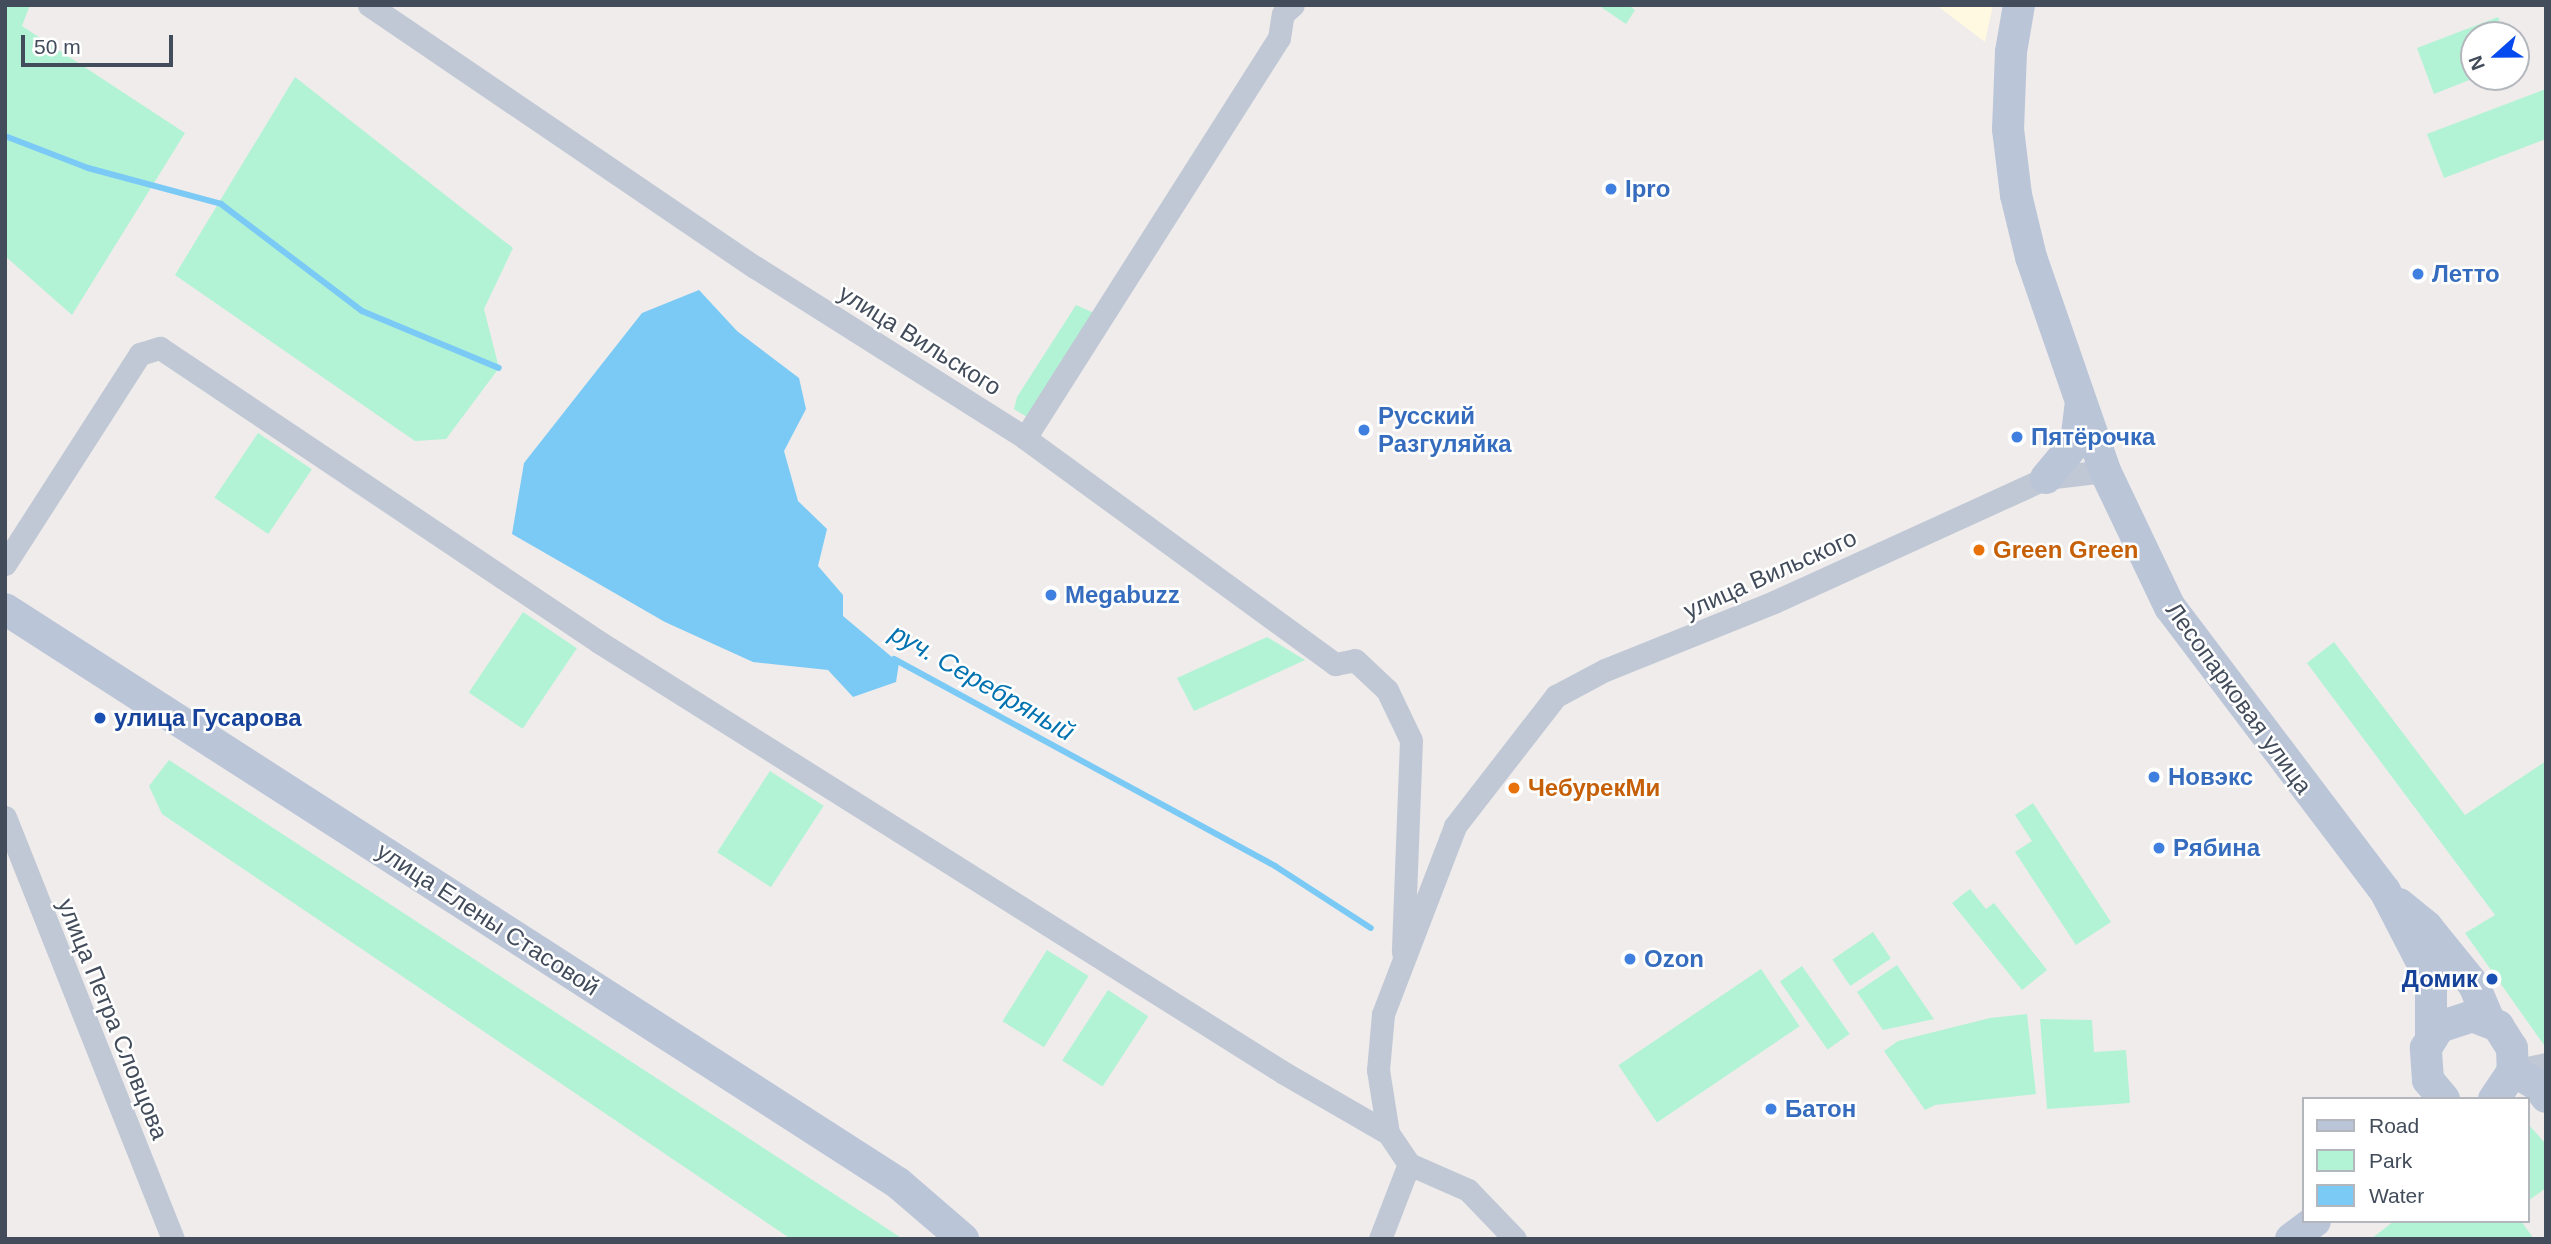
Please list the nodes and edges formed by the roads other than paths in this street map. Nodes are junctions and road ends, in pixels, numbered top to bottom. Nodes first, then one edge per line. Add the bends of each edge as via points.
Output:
1 (369, 5) edge
2 (1293, 5) edge
3 (2019, 5) edge
4 (2080, 407) junction
5 (1025, 438) junction
6 (2105, 471) junction
7 (2046, 478) junction
8 (5, 564) edge
9 (5, 609) edge
10 (5, 817) edge
11 (2385, 891) junction
12 (1403, 952) junction
13 (2489, 1020) junction
14 (2431, 1037) junction
15 (2546, 1064) edge
16 (2513, 1071) junction
17 (2431, 1093) edge
18 (2495, 1097) edge
19 (2546, 1097) edge
20 (1388, 1133) junction
21 (1409, 1164) junction
22 (2312, 1223) edge
23 (173, 1239) edge
24 (963, 1239) edge
25 (1380, 1239) edge
26 (1515, 1239) edge
27 (2291, 1239) edge

1 - 5 street, улица Вильского via 755,267
2 - 5 street via 1283,14 1272,50
3 - 4 main road, Лесопарковая улица via 2010,63 2010,160 2031,257
4 - 6 main road, Лесопарковая улица
4 - 7 main road via 2076,442
5 - 12 street, улица Вильского via 1335,664 1355,660 1387,690 1410,740
6 - 7 street, улица Вильского
6 - 11 main road, Лесопарковая улица via 2170,607
7 - 12 street, улица Вильского via 1556,696 1455,826
8 - 20 street via 140,354 160,348 587,635
9 - 24 main road, улица Елены Стасовой via 898,1183
10 - 23 street, улица Петра Словцова
11 - 13 main road via 2427,927 2474,985
11 - 14 main road via 2426,970
12 - 20 street via 1383,1014 1378,1070
13 - 14 main road via 2460,1017
13 - 16 main road via 2512,1048
14 - 17 main road via 2424,1056
15 - 16 street
16 - 18 main road
16 - 19 main road via 2537,1085
20 - 21 street
21 - 25 street
21 - 26 street via 1468,1191
22 - 27 main road

